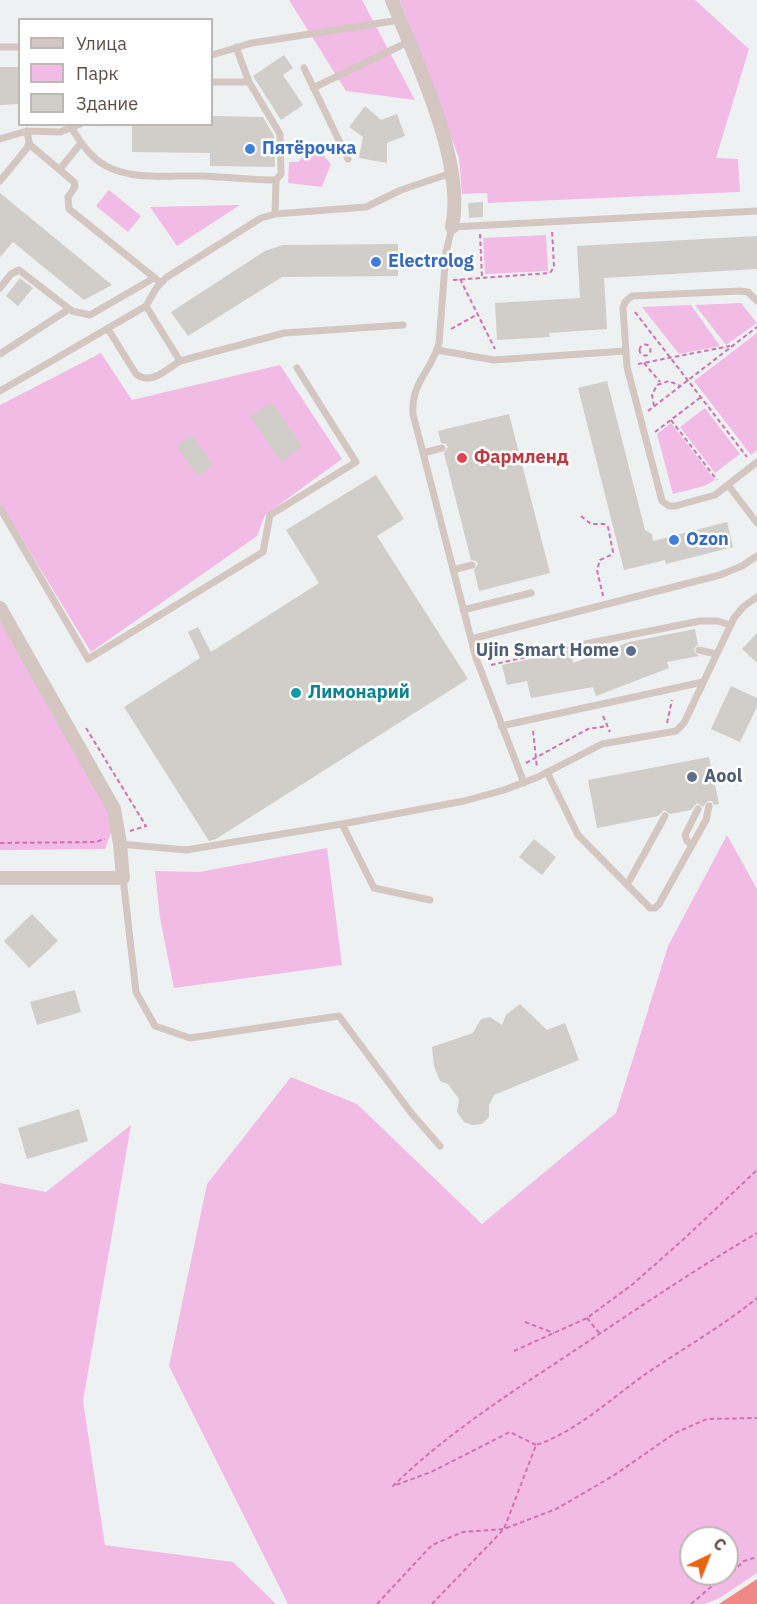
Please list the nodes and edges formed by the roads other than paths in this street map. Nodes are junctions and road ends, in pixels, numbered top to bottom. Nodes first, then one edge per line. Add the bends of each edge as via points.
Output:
1 (392, 0) edge
2 (400, 20) junction
3 (408, 42) junction
4 (0, 46) edge
5 (18, 47) edge
6 (236, 47) junction
7 (213, 55) edge
8 (304, 68) dead end
9 (213, 82) edge
10 (249, 82) junction
11 (313, 88) junction
12 (77, 126) edge
13 (72, 129) junction
14 (27, 130) junction
15 (0, 139) edge
16 (81, 143) junction
17 (29, 144) junction
18 (348, 159) dead end
19 (60, 169) junction
20 (451, 173) junction
21 (276, 180) junction
22 (0, 182) edge
23 (757, 211) edge
24 (275, 214) junction
25 (452, 227) junction
26 (157, 280) junction
27 (0, 288) edge
28 (757, 301) edge
29 (146, 306) junction
30 (69, 309) junction
31 (403, 325) dead end
32 (108, 328) junction
33 (437, 350) junction
34 (625, 351) junction
35 (0, 354) edge
36 (180, 361) junction
37 (297, 368) dead end
38 (0, 391) edge
39 (442, 448) dead end
40 (423, 453) junction
41 (755, 464) edge
42 (726, 487) junction
43 (0, 508) edge
44 (757, 524) edge
45 (757, 556) edge
46 (472, 565) dead end
47 (453, 570) junction
48 (531, 593) dead end
49 (757, 597) edge
50 (0, 608) edge
51 (463, 610) junction
52 (730, 625) junction
53 (471, 639) junction
54 (585, 644) road end
55 (699, 650) dead end
56 (717, 654) junction
57 (704, 682) junction
58 (501, 726) junction
59 (547, 772) junction
60 (524, 783) junction
61 (709, 806) dead end
62 (698, 808) dead end
63 (665, 816) dead end
64 (342, 824) junction
65 (120, 844) junction
66 (692, 844) junction
67 (0, 878) edge
68 (123, 878) junction
69 (627, 885) junction
70 (430, 900) dead end
71 (440, 1146) dead end

1 - 2 street
2 - 3 street
2 - 6 lane
3 - 11 lane
3 - 20 street via 443,132
4 - 5 lane
6 - 7 lane
6 - 10 lane
8 - 11 lane
9 - 10 lane
10 - 21 lane via 280,135 281,174
11 - 18 lane
12 - 13 lane
13 - 14 lane
13 - 16 lane
14 - 15 lane
14 - 17 lane
16 - 19 lane
16 - 21 lane via 100,162 132,175
17 - 19 lane
17 - 22 lane
19 - 26 lane via 75,185 68,197 69,209
20 - 24 lane via 366,207
20 - 25 street via 455,206
21 - 24 lane
23 - 25 lane
24 - 26 lane via 253,222
25 - 33 lane
26 - 29 lane
26 - 30 lane via 90,315
27 - 30 lane via 11,273 19,270
28 - 34 lane via 748,292 740,291 632,296 622,308
29 - 32 lane
29 - 36 lane
30 - 35 lane
31 - 36 lane via 284,333
32 - 36 lane via 142,379 154,377
32 - 38 lane
33 - 34 lane via 487,360
33 - 40 lane via 413,397
34 - 42 lane via 660,498 675,506 715,495
37 - 43 lane via 356,462 270,515 263,552 88,659
39 - 40 lane
40 - 47 lane
41 - 42 lane
42 - 44 lane
45 - 53 lane via 720,575
46 - 47 lane
47 - 51 lane
48 - 51 lane
49 - 52 lane via 739,610
50 - 65 street via 114,809
51 - 53 lane
52 - 54 lane via 700,621
52 - 56 lane
53 - 58 lane
55 - 56 lane
56 - 57 lane
57 - 58 lane
57 - 59 lane via 676,731 594,747
58 - 60 lane
59 - 60 lane
59 - 69 lane via 578,835
60 - 64 lane via 464,801
61 - 66 lane via 707,818
62 - 66 lane via 685,835
63 - 69 lane
64 - 65 lane via 186,850
64 - 70 lane via 374,888
65 - 68 street
66 - 69 lane via 657,906 647,906
67 - 68 street
68 - 71 lane via 136,992 155,1026 190,1038 339,1016

